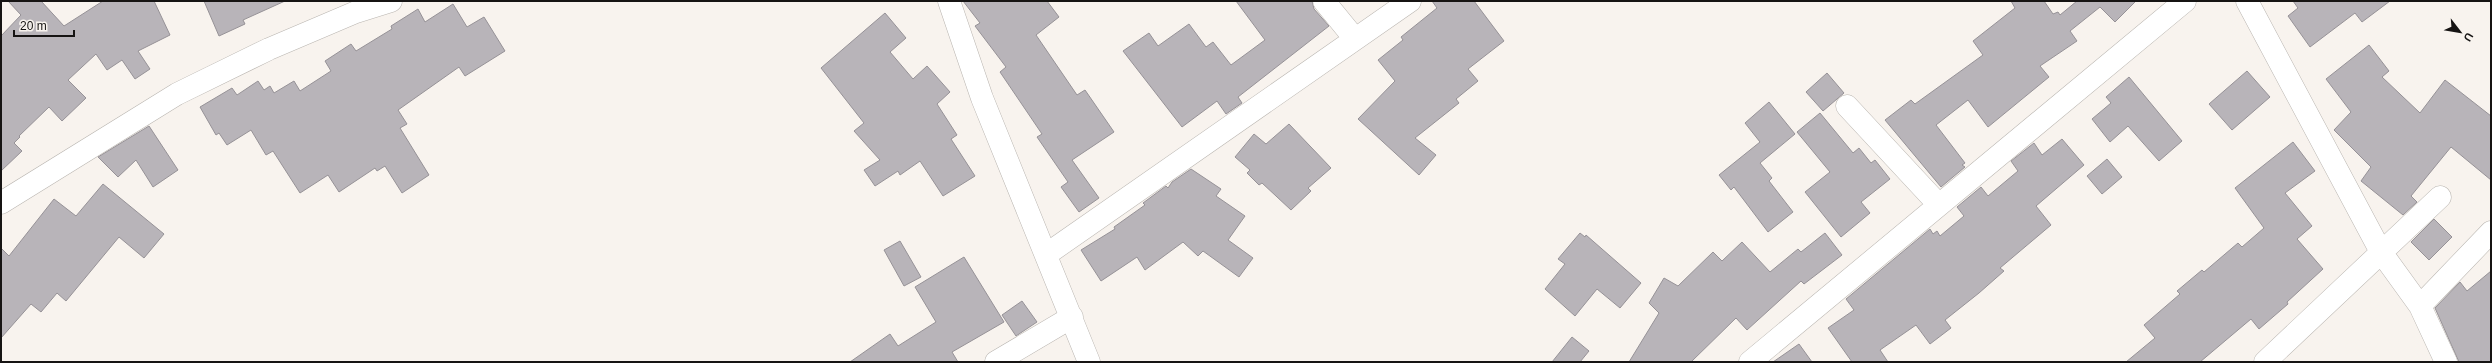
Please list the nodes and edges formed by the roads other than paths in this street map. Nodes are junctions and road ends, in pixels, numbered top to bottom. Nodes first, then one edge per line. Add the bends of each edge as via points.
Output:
1 (391, 1) edge
2 (949, 1) edge
3 (1324, 1) edge
4 (1410, 1) edge
5 (2185, 1) edge
6 (2247, 1) edge
7 (1355, 38) junction
8 (1847, 106) dead end
9 (2440, 197) dead end
10 (1, 202) edge
11 (1939, 205) junction
12 (2491, 232) edge
13 (2381, 252) junction
14 (1047, 254) junction
15 (2420, 306) junction
16 (1072, 317) junction
17 (996, 362) edge
18 (1089, 362) edge
19 (1750, 362) edge
20 (2265, 362) edge
21 (2446, 362) edge

1 - 10 street via 356,12 269,49 176,94
2 - 14 street via 982,98
3 - 7 street
4 - 7 street
5 - 11 street
6 - 13 street
7 - 14 street
8 - 11 street
9 - 13 street
11 - 19 street
12 - 15 street
13 - 15 street
13 - 20 street
14 - 16 street
15 - 21 street
16 - 17 street
16 - 18 street

